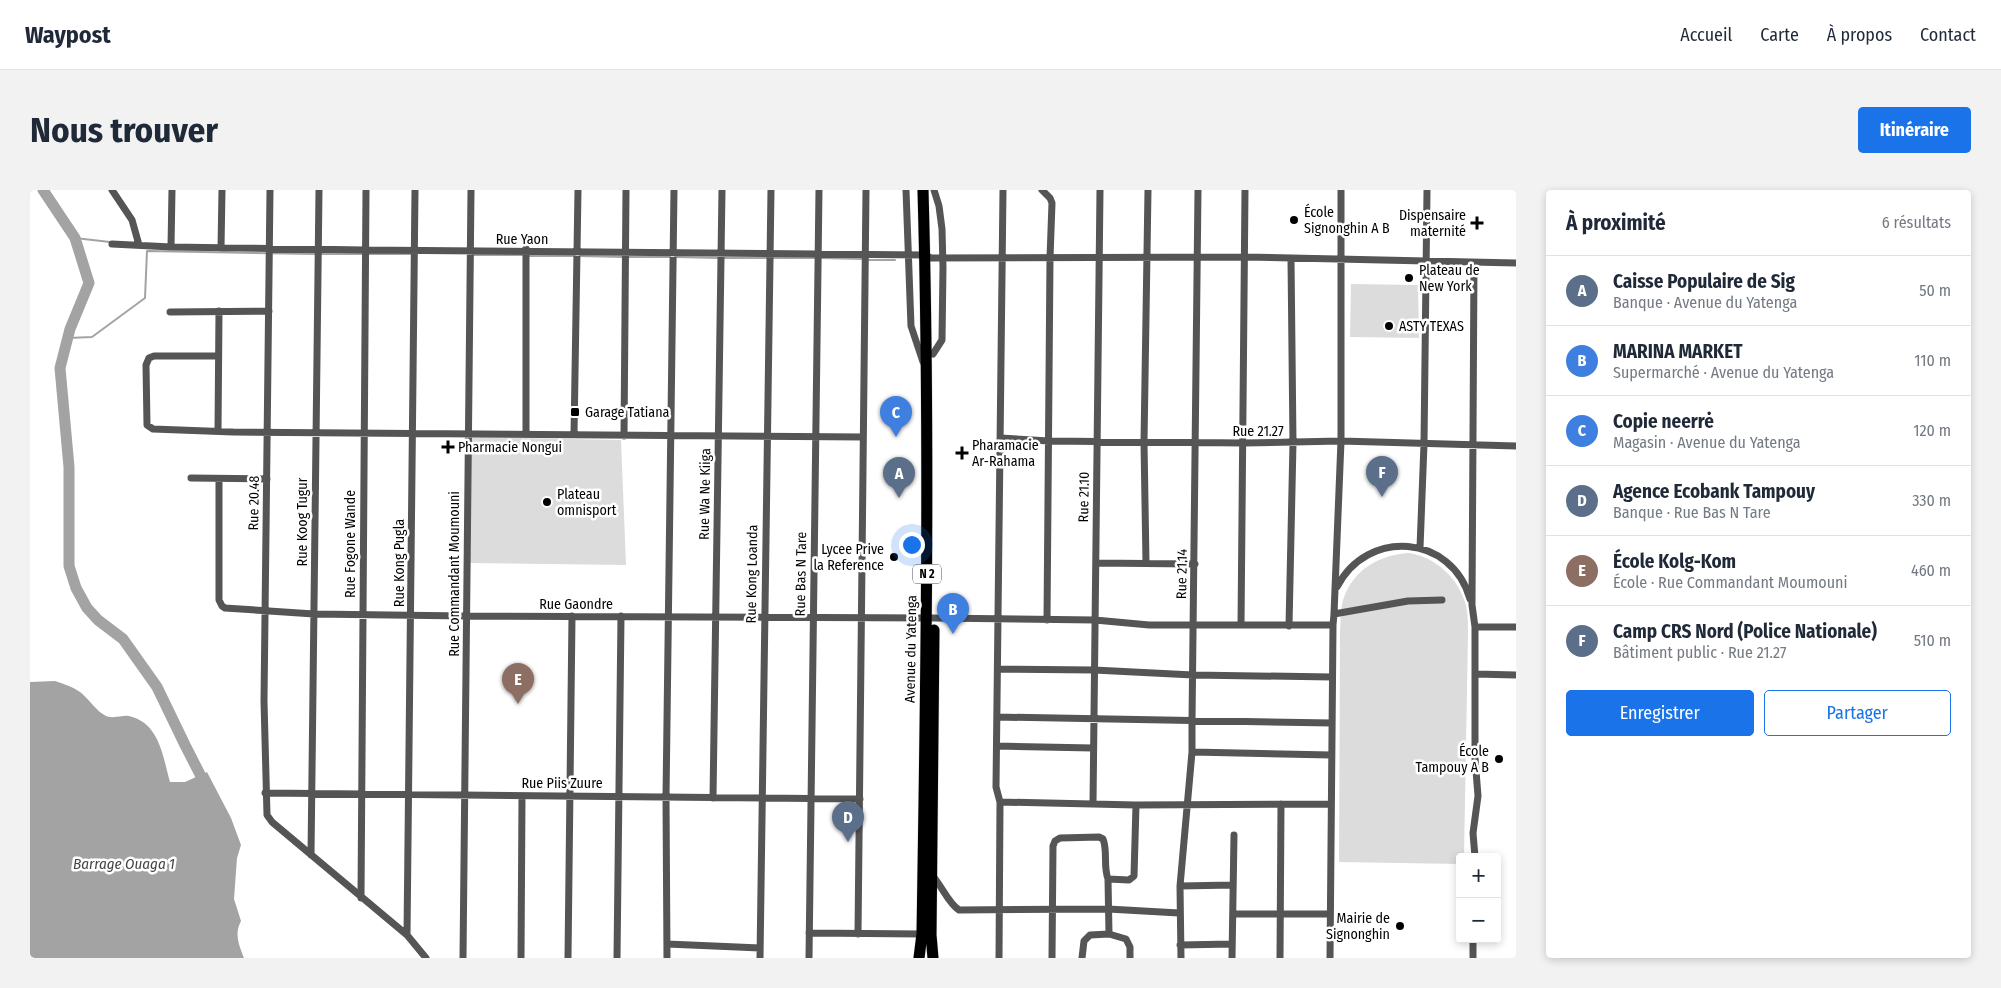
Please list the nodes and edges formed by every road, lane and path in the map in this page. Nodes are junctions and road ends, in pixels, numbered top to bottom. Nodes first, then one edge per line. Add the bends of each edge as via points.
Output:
1 (112, 190) edge
2 (172, 190) edge
3 (222, 190) edge
4 (270, 190) edge
5 (319, 190) edge
6 (366, 190) edge
7 (415, 190) edge
8 (471, 190) edge
9 (578, 190) edge
10 (626, 190) edge
11 (674, 190) edge
12 (722, 190) edge
13 (771, 190) edge
14 (819, 190) edge
15 (866, 190) edge
16 (906, 190) edge
17 (923, 190) edge
18 (932, 190) edge
19 (1003, 190) edge
20 (1042, 190) edge
21 (1100, 190) edge
22 (1148, 190) edge
23 (1198, 190) edge
24 (1246, 190) edge
25 (1341, 190) edge
26 (1427, 190) edge
27 (112, 244) dead end
28 (139, 245) junction
29 (171, 247) junction
30 (221, 248) junction
31 (269, 249) junction
32 (318, 249) junction
33 (527, 249) junction
34 (365, 250) junction
35 (414, 250) junction
36 (470, 251) junction
37 (577, 252) junction
38 (625, 253) junction
39 (674, 253) junction
40 (722, 254) junction
41 (771, 254) junction
42 (818, 255) junction
43 (866, 255) junction
44 (910, 255) junction
45 (933, 257) junction
46 (1002, 257) junction
47 (1099, 257) junction
48 (1050, 258) junction
49 (1147, 258) junction
50 (1196, 258) junction
51 (1244, 258) junction
52 (1291, 259) junction
53 (1340, 261) junction
54 (1426, 262) junction
55 (1474, 263) junction
56 (1516, 263) edge
57 (219, 311) junction
58 (269, 311) junction
59 (170, 312) dead end
60 (218, 356) junction
61 (926, 370) junction
62 (218, 431) junction
63 (268, 432) junction
64 (316, 432) junction
65 (364, 433) junction
66 (412, 433) junction
67 (468, 433) junction
68 (526, 434) junction
69 (574, 435) junction
70 (624, 436) junction
71 (671, 436) junction
72 (719, 437) junction
73 (863, 437) junction
74 (767, 438) junction
75 (815, 438) junction
76 (1000, 438) junction
77 (1050, 441) junction
78 (1341, 441) junction
79 (1097, 442) junction
80 (1144, 442) junction
81 (1196, 443) junction
82 (1244, 443) junction
83 (1293, 443) junction
84 (1424, 444) junction
85 (1473, 446) junction
86 (1516, 446) edge
87 (191, 478) dead end
88 (218, 479) junction
89 (267, 479) junction
90 (1420, 548) junction
91 (1096, 563) junction
92 (1146, 563) junction
93 (1195, 564) junction
94 (1336, 589) junction
95 (1442, 600) dead end
96 (1472, 605) junction
97 (266, 612) junction
98 (314, 614) junction
99 (363, 614) junction
100 (1334, 614) junction
101 (411, 615) junction
102 (466, 616) junction
103 (572, 616) junction
104 (620, 616) junction
105 (669, 617) junction
106 (715, 618) junction
107 (764, 618) junction
108 (862, 618) junction
109 (930, 618) junction
110 (812, 619) junction
111 (998, 620) junction
112 (1048, 620) junction
113 (1095, 620) junction
114 (1194, 625) junction
115 (1241, 625) junction
116 (1332, 625) junction
117 (1289, 626) junction
118 (1475, 627) junction
119 (1516, 627) edge
120 (998, 669) junction
121 (1094, 670) junction
122 (1475, 674) junction
123 (1193, 675) junction
124 (1516, 675) edge
125 (1332, 676) junction
126 (997, 717) junction
127 (1094, 719) junction
128 (1192, 720) junction
129 (1332, 723) junction
130 (997, 746) junction
131 (1093, 748) junction
132 (1192, 752) junction
133 (1331, 755) junction
134 (265, 793) junction
135 (310, 793) junction
136 (360, 793) junction
137 (409, 794) junction
138 (465, 795) junction
139 (522, 796) junction
140 (569, 796) junction
141 (618, 796) junction
142 (666, 797) junction
143 (713, 798) junction
144 (762, 799) junction
145 (811, 799) junction
146 (860, 799) junction
147 (1000, 802) junction
148 (1187, 803) junction
149 (1093, 804) junction
150 (1281, 804) junction
151 (1330, 804) junction
152 (1136, 805) junction
153 (1234, 835) dead end
154 (928, 841) junction
155 (1475, 853) edge
156 (311, 855) junction
157 (932, 875) junction
158 (1108, 879) junction
159 (1233, 885) junction
160 (1180, 886) junction
161 (361, 898) junction
162 (1108, 909) junction
163 (1052, 910) junction
164 (999, 911) junction
165 (1180, 912) junction
166 (1233, 914) junction
167 (1281, 914) junction
168 (1329, 914) junction
169 (809, 933) junction
170 (858, 934) junction
171 (922, 934) junction
172 (1108, 934) junction
173 (406, 935) junction
174 (1473, 943) edge
175 (667, 944) junction
176 (1232, 944) junction
177 (1180, 945) junction
178 (760, 948) junction
179 (426, 958) edge
180 (464, 958) edge
181 (521, 958) edge
182 (568, 958) edge
183 (616, 958) edge
184 (667, 958) edge
185 (760, 958) edge
186 (809, 958) edge
187 (918, 958) edge
188 (933, 958) edge
189 (999, 958) edge
190 (1052, 958) edge
191 (1082, 958) edge
192 (1130, 958) edge
193 (1180, 958) edge
194 (1232, 958) edge
195 (1280, 958) edge
196 (1330, 958) edge
197 (1473, 958) edge

1 - 28 street via 132,220
2 - 29 street
3 - 30 street
4 - 31 street, Rue 20.48
5 - 32 street, Rue Koog Tugur
6 - 34 street, Rue Fogone Wande
7 - 35 street, Rue Kong Pugla
8 - 36 street, Rue Commandant Moumouni
9 - 37 street
10 - 38 street
11 - 39 street
12 - 40 street, Rue Wa Ne Kiiga
13 - 41 street, Rue Kong Loanda
14 - 42 street, Rue Bas N Tare
15 - 43 street
16 - 44 street
17 - 45 main road, Avenue du Yatenga / N 2
18 - 45 main road, Avenue du Yatenga / N 2
19 - 46 street
20 - 48 street via 1052,203
21 - 47 street, Rue 21.10
22 - 49 street
23 - 50 street, Rue 21.14
24 - 51 street
25 - 53 street
26 - 54 street
27 - 28 street, Rue Yaon
28 - 29 street, Rue Yaon
29 - 30 street, Rue Yaon
30 - 31 street, Rue Yaon
31 - 32 street, Rue Yaon
31 - 58 street, Rue 20.48
32 - 34 street, Rue Yaon
32 - 64 street, Rue Koog Tugur
33 - 36 street, Rue Yaon
33 - 37 street, Rue Yaon
33 - 68 street
34 - 35 street, Rue Yaon
34 - 65 street, Rue Fogone Wande
35 - 36 street, Rue Yaon
35 - 66 street, Rue Kong Pugla
36 - 67 street, Rue Commandant Moumouni
37 - 38 street, Rue Yaon
37 - 69 street
38 - 39 street, Rue Yaon
38 - 70 street
39 - 40 street, Rue Yaon
39 - 71 street
40 - 41 street, Rue Yaon
40 - 72 street, Rue Wa Ne Kiiga
41 - 42 street, Rue Yaon
41 - 74 street, Rue Kong Loanda
42 - 43 street, Rue Yaon
42 - 75 street, Rue Bas N Tare
43 - 44 street, Rue Yaon
43 - 73 street
44 - 45 street, Rue Yaon
44 - 61 street via 911,326
45 - 46 street, Rue Yaon
45 - 61 main road, Avenue du Yatenga / N 2
45 - 109 main road, Avenue du Yatenga / N 2
46 - 48 street, Rue Yaon
46 - 76 street
47 - 48 street, Rue Yaon
47 - 49 street, Rue Yaon
47 - 79 street, Rue 21.10
48 - 77 street
49 - 50 street, Rue Yaon
49 - 80 street
50 - 51 street, Rue Yaon
50 - 81 street, Rue 21.14
51 - 52 street, Rue Yaon
51 - 82 street
52 - 53 street, Rue Yaon
52 - 83 street
53 - 54 street, Rue Yaon
53 - 78 street
54 - 55 street, Rue Yaon
54 - 84 street
55 - 56 street, Rue Yaon
55 - 85 street
57 - 58 street
57 - 59 street
57 - 60 street
58 - 63 street, Rue 20.48
60 - 62 street
60 - 62 street via 154,356 146,365 147,425
61 - 109 main road, Avenue du Yatenga / N 2
62 - 63 street
63 - 64 street
63 - 89 street, Rue 20.48
64 - 65 street
64 - 98 street, Rue Koog Tugur
65 - 66 street
65 - 99 street, Rue Fogone Wande
66 - 67 street
66 - 101 street, Rue Kong Pugla
67 - 68 street
67 - 102 street, Rue Commandant Moumouni
68 - 69 street
69 - 70 street
70 - 71 street
71 - 72 street
71 - 105 street
72 - 74 street
72 - 106 street, Rue Wa Ne Kiiga
73 - 75 street
73 - 108 street
74 - 75 street
74 - 107 street, Rue Kong Loanda
75 - 110 street, Rue Bas N Tare
76 - 77 street, Rue 21.27
76 - 111 street
77 - 79 street, Rue 21.27
77 - 112 street
78 - 83 street, Rue 21.27
78 - 84 street, Rue 21.27
78 - 94 street
79 - 80 street, Rue 21.27
79 - 91 street, Rue 21.10
80 - 81 street, Rue 21.27
80 - 92 street
81 - 82 street, Rue 21.27
81 - 93 street, Rue 21.14
82 - 83 street, Rue 21.27
82 - 115 street
83 - 117 street
84 - 85 street, Rue 21.27
84 - 90 street
85 - 86 street, Rue 21.27
85 - 96 street
87 - 88 street
88 - 89 street
88 - 97 street, Rue Gaondre via 220,604 225,608
89 - 97 street, Rue 20.48
90 - 94 street via 1386,547 1370,553 1348,570
90 - 96 street via 1438,556 1454,569
91 - 92 street
91 - 113 street, Rue 21.10
92 - 93 street
93 - 114 street, Rue 21.14
94 - 100 street
95 - 100 street via 1408,601
96 - 118 street
97 - 98 street, Rue Gaondre
97 - 134 street, Rue 20.48
98 - 99 street, Rue Gaondre
98 - 135 street, Rue Koog Tugur
99 - 101 street, Rue Gaondre
99 - 136 street, Rue Fogone Wande
100 - 116 street
101 - 102 street, Rue Gaondre
101 - 137 street, Rue Kong Pugla
102 - 103 street, Rue Gaondre
102 - 138 street, Rue Commandant Moumouni
103 - 104 street, Rue Gaondre
103 - 140 street
104 - 105 street, Rue Gaondre
104 - 141 street
105 - 106 street, Rue Gaondre
105 - 142 street
106 - 107 street, Rue Gaondre
106 - 143 street, Rue Wa Ne Kiiga
107 - 110 street, Rue Gaondre
107 - 144 street, Rue Kong Loanda
108 - 109 street, Rue Gaondre
108 - 110 street, Rue Gaondre
108 - 146 street
109 - 111 street, Rue Gaondre
109 - 154 main road, Avenue du Yatenga / N 2
110 - 145 street, Rue Bas N Tare
111 - 112 street, Rue Gaondre
111 - 120 street
112 - 113 street, Rue Gaondre
113 - 114 street, Rue Gaondre
113 - 121 street, Rue 21.10
114 - 115 street, Rue Gaondre
114 - 123 street, Rue 21.14
115 - 117 street, Rue Gaondre
116 - 117 street, Rue Gaondre
116 - 125 street
118 - 119 street
118 - 122 street
120 - 121 street
120 - 126 street
121 - 123 street
121 - 127 street, Rue 21.10
122 - 124 street
122 - 155 street via 1478,796 1473,834
123 - 125 street
123 - 128 street, Rue 21.14
125 - 129 street
126 - 127 street
126 - 130 street
127 - 128 street
127 - 131 street, Rue 21.10
128 - 129 street
128 - 132 street, Rue 21.14
129 - 133 street
130 - 131 street
130 - 147 street via 996,787
131 - 149 street, Rue 21.10
132 - 133 street
132 - 148 street, Rue 21.14
133 - 151 street
134 - 135 street, Rue Piis Zuure
134 - 156 street, Rue 20.48 via 267,815 272,822
135 - 136 street, Rue Piis Zuure
135 - 156 street, Rue Koog Tugur
136 - 137 street, Rue Piis Zuure
136 - 161 street, Rue Fogone Wande
137 - 138 street, Rue Piis Zuure
137 - 173 street, Rue Kong Pugla
138 - 139 street, Rue Piis Zuure
138 - 180 street, Rue Commandant Moumouni
139 - 140 street, Rue Piis Zuure
139 - 181 street
140 - 141 street, Rue Piis Zuure
140 - 182 street
141 - 142 street, Rue Piis Zuure
141 - 183 street
142 - 143 street, Rue Piis Zuure
142 - 175 street
143 - 144 street, Rue Piis Zuure
144 - 145 street, Rue Piis Zuure
144 - 178 street, Rue Kong Loanda
145 - 146 street, Rue Piis Zuure
145 - 169 street, Rue Bas N Tare
146 - 170 street
147 - 149 street
147 - 164 street
148 - 150 street
148 - 152 street
148 - 160 street, Rue 21.14
149 - 152 street
150 - 151 street
150 - 167 street
151 - 168 street
152 - 158 street via 1134,876 1129,880
153 - 159 street
154 - 157 main road, Avenue du Yatenga / N 2
154 - 171 main road, Avenue du Yatenga / N 2
156 - 161 street
157 - 164 street via 960,910
157 - 188 main road, Avenue du Yatenga / N 2
158 - 162 street
158 - 163 street via 1103,839 1060,838 1053,846
159 - 160 street
159 - 166 street
160 - 165 street, Rue 21.14
161 - 173 street
162 - 163 street
162 - 165 street
162 - 172 street
163 - 164 street
163 - 190 street
164 - 189 street
165 - 177 street, Rue 21.14
166 - 167 street
166 - 176 street
167 - 168 street
167 - 195 street
168 - 196 street
169 - 170 street
169 - 186 street, Rue Bas N Tare
170 - 171 street
171 - 187 main road, Avenue du Yatenga / N 2
172 - 191 street via 1090,935 1084,941
172 - 192 street via 1126,939
173 - 179 street
174 - 197 street
175 - 178 street
175 - 184 street
176 - 177 street
176 - 194 street
177 - 193 street, Rue 21.14
178 - 185 street, Rue Kong Loanda

